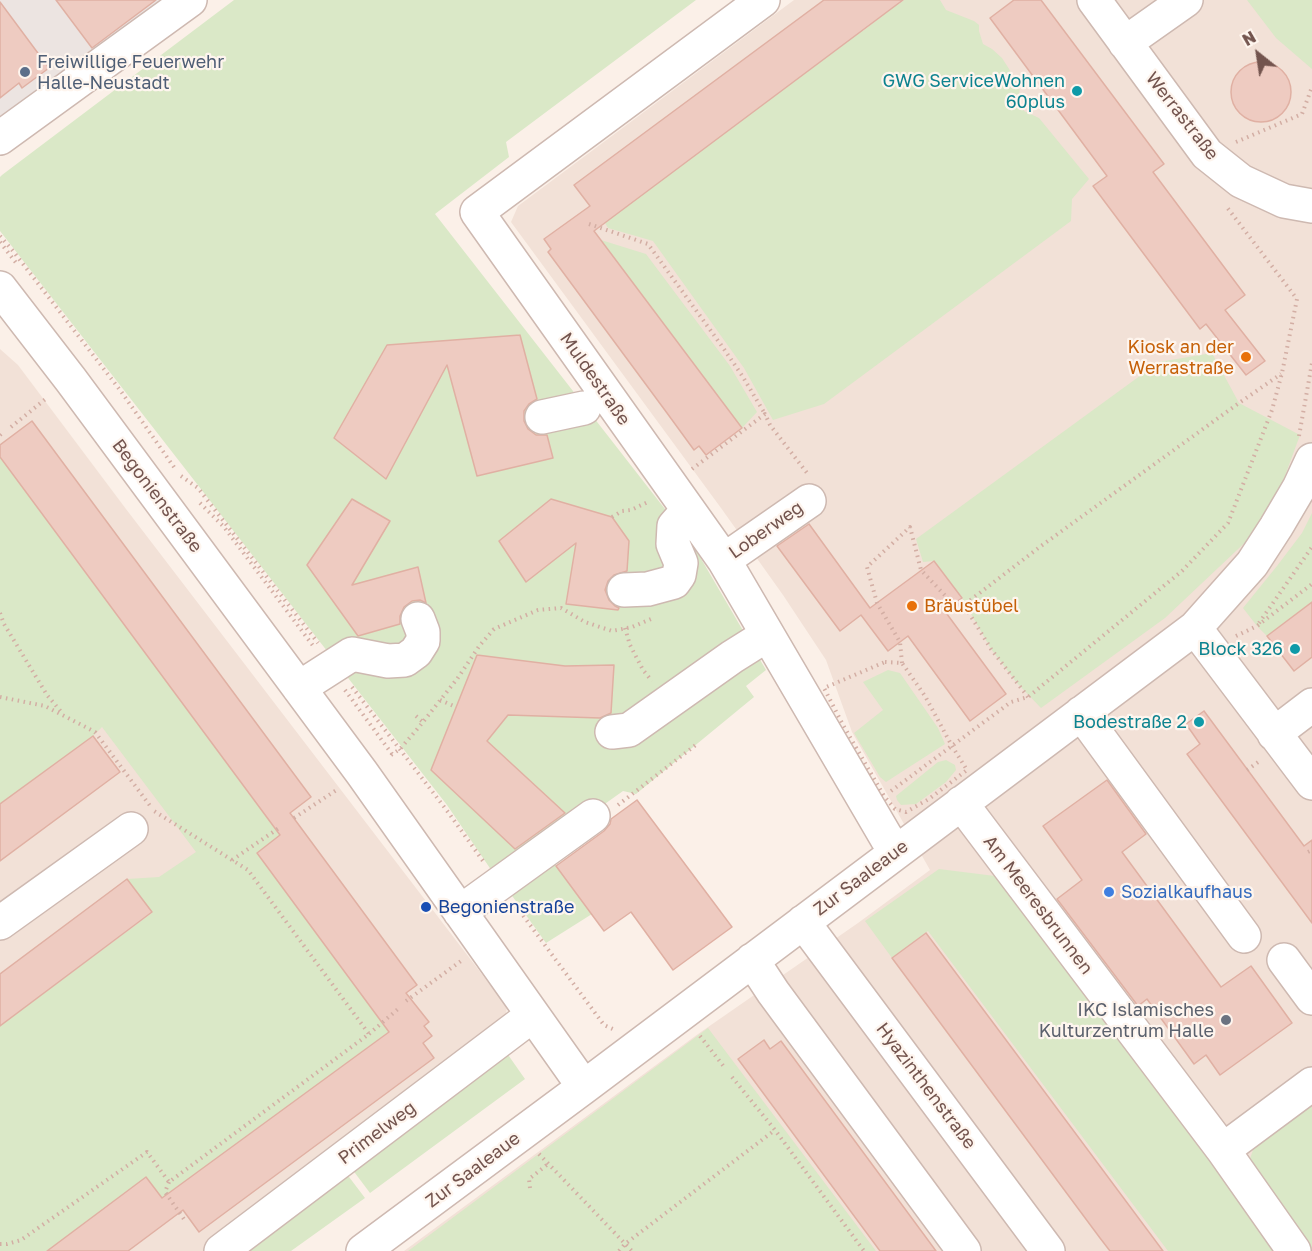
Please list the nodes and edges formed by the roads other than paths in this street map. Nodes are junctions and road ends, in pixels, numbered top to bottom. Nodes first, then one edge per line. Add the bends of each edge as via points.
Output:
1 (190, 0) edge
2 (763, 0) edge
3 (1094, 0) edge
4 (1186, 0) edge
5 (1125, 43) junction
6 (0, 138) edge
7 (1312, 206) edge
8 (0, 288) edge
9 (584, 408) dead end
10 (542, 417) dead end
11 (1312, 460) edge
12 (809, 488) road end
13 (682, 489) junction
14 (724, 560) junction
15 (624, 590) dead end
16 (418, 619) dead end
17 (767, 635) junction
18 (1203, 638) junction
19 (299, 688) junction
20 (1312, 705) edge
21 (1081, 713) junction
22 (612, 732) dead end
23 (1274, 734) junction
24 (1312, 783) edge
25 (961, 803) junction
26 (593, 816) road end
27 (143, 820) road end
28 (896, 852) junction
29 (460, 912) junction
30 (802, 922) junction
31 (0, 923) edge
32 (1244, 936) dead end
33 (752, 960) junction
34 (1284, 960) dead end
35 (1312, 998) edge
36 (533, 1015) junction
37 (1312, 1084) edge
38 (584, 1087) junction
39 (1223, 1150) junction
40 (221, 1251) edge
41 (363, 1251) edge
42 (964, 1251) edge
43 (1048, 1251) edge
44 (1294, 1251) edge

1 - 6 street
2 - 13 street, Muldestraße via 477,212
3 - 5 street, Werrastraße
4 - 5 street
5 - 7 street, Werrastraße via 1208,154 1241,181 1284,201
8 - 19 street, Begonienstraße
9 - 10 street
11 - 18 street, Zur Saaleaue via 1276,527
12 - 14 street, Loberweg
13 - 14 street, Muldestraße
13 - 15 street via 673,544 681,563 679,575 674,582
14 - 17 street, Muldestraße
16 - 19 street via 423,641 405,660 388,662 352,654
17 - 22 street via 629,730
17 - 28 street, Muldestraße
18 - 21 street, Zur Saaleaue
18 - 23 street
19 - 29 street, Begonienstraße
20 - 23 street
21 - 25 street, Zur Saaleaue
21 - 32 street
23 - 24 street
25 - 28 street, Zur Saaleaue
25 - 39 street, Am Meeresbrunnen
26 - 29 street
27 - 31 street
28 - 30 street, Zur Saaleaue
29 - 36 street, Begonienstraße
30 - 33 street, Zur Saaleaue
30 - 43 street, Hyazinthenstraße
33 - 38 street, Zur Saaleaue
33 - 42 street
34 - 35 street
36 - 38 street, Begonienstraße
36 - 40 street, Primelweg
37 - 39 street
38 - 41 street, Zur Saaleaue
39 - 44 street, Am Meeresbrunnen

